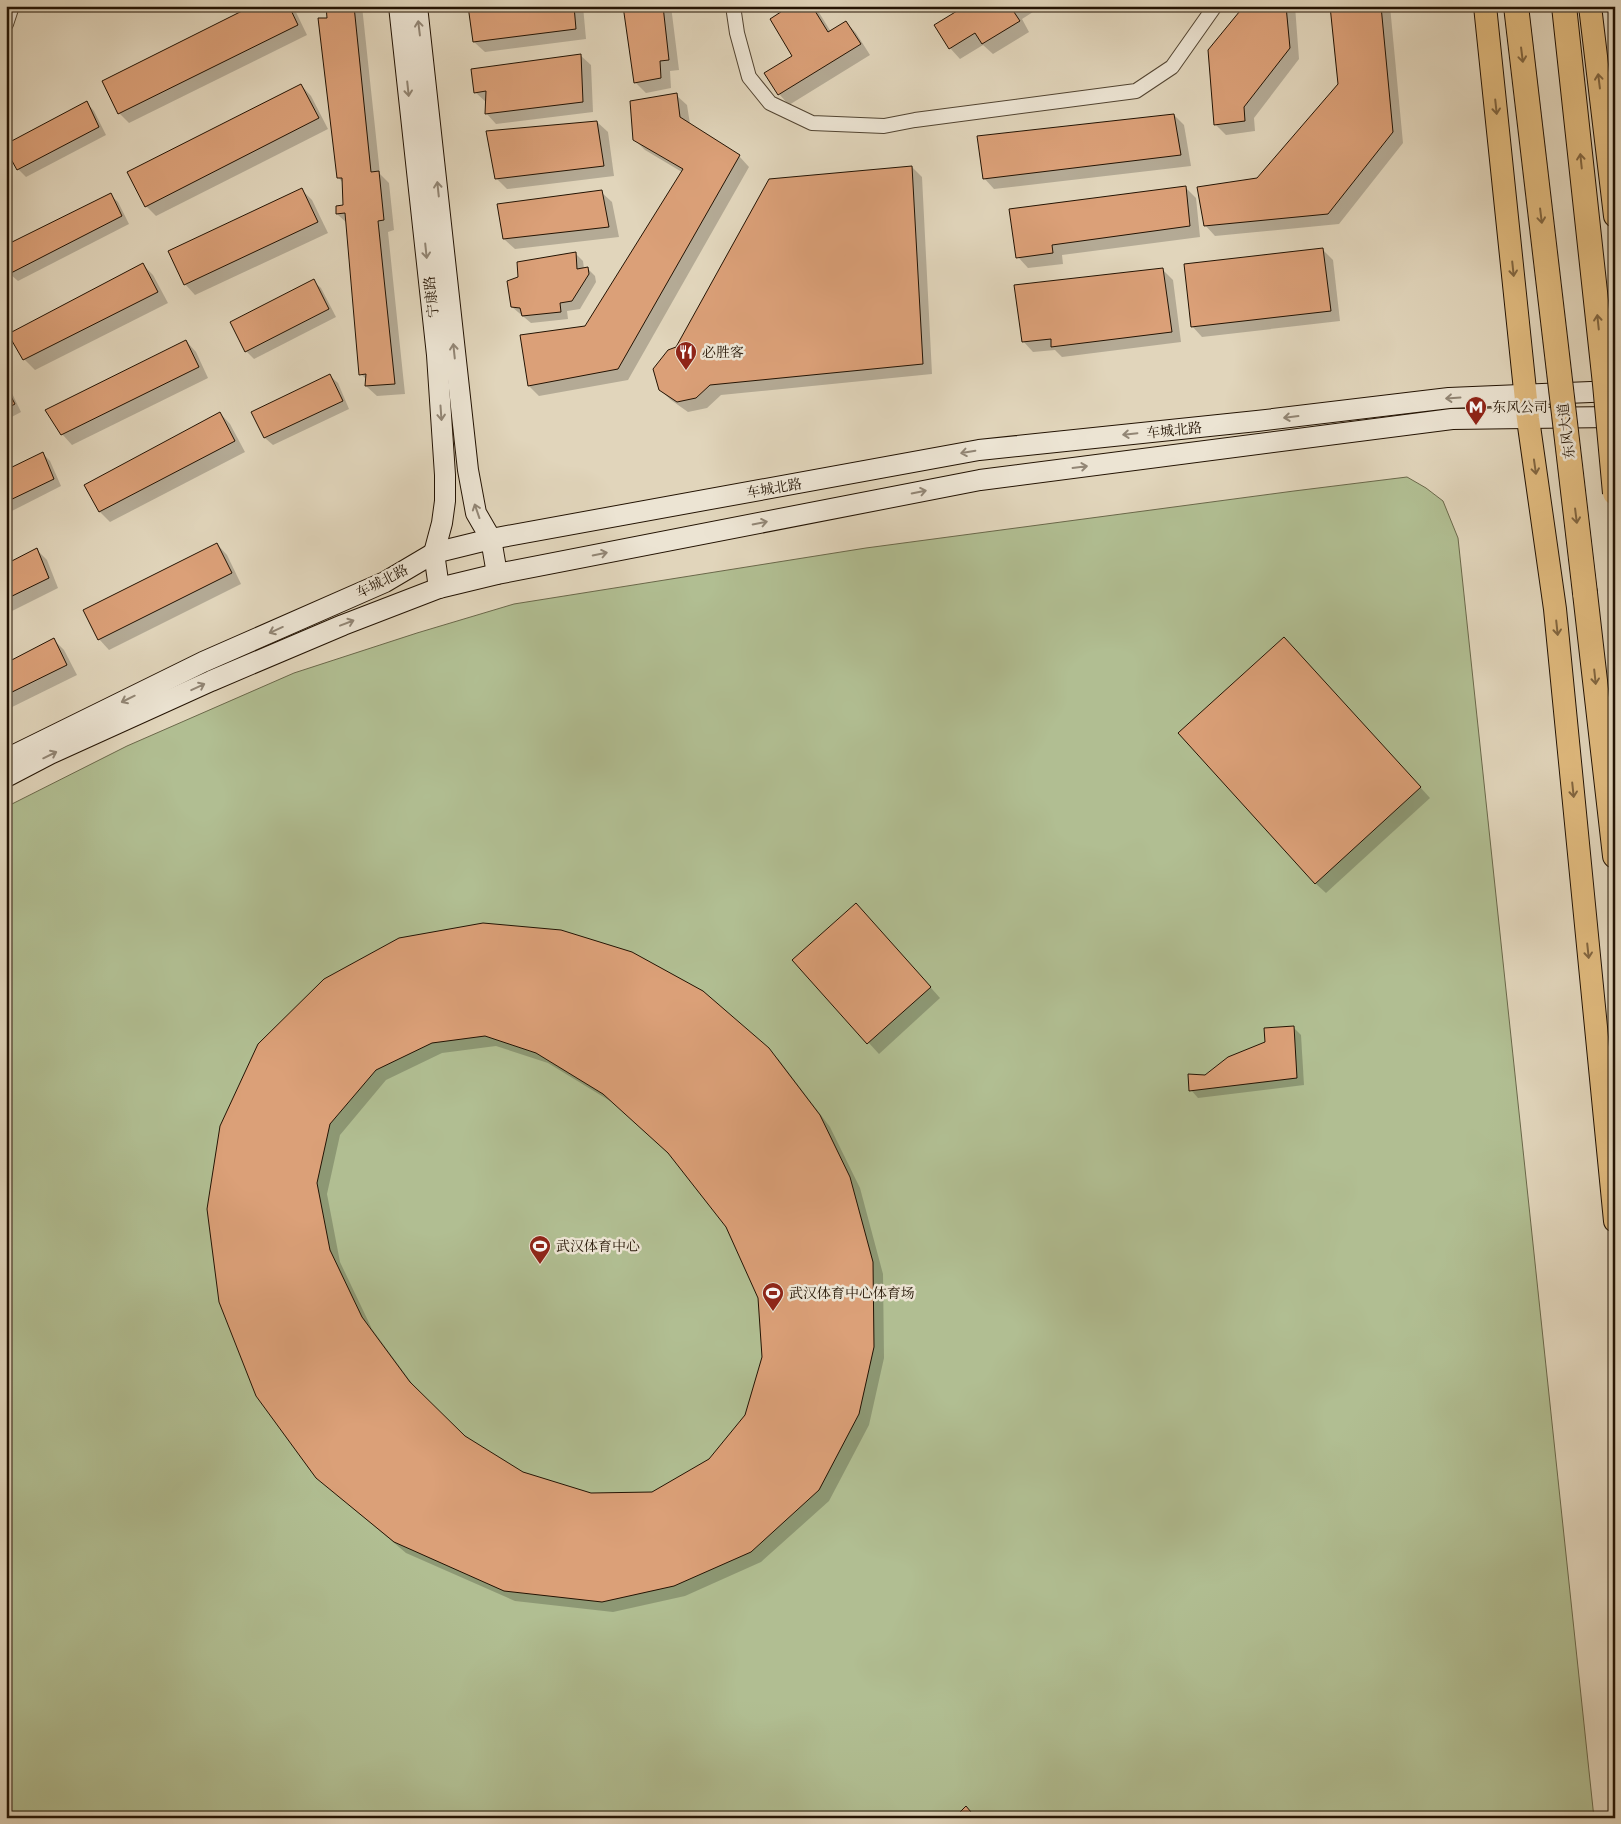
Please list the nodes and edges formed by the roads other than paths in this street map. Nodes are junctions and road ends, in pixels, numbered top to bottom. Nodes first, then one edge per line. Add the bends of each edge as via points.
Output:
1 (12, 6) edge
2 (399, 6) edge
3 (416, 6) edge
4 (733, 6) edge
5 (1214, 6) edge
6 (1486, 6) edge
7 (1516, 6) edge
8 (1564, 6) edge
9 (1590, 6) edge
10 (6, 24) edge
11 (1615, 216) edge
12 (1615, 391) edge
13 (1526, 394) junction
14 (1615, 417) edge
15 (1528, 419) junction
16 (1615, 493) edge
17 (491, 539) junction
18 (434, 553) junction
19 (496, 574) junction
20 (439, 588) junction
21 (6, 759) edge
22 (6, 777) edge
23 (1615, 856) edge
24 (1615, 1221) edge

1 - 10 street
2 -> 18 main road, 宁康路 via 438,355 445,501
17 -> 3 main road via 476,513 468,470
4 - 5 street via 748,76 770,103 812,123 884,126 1136,91 1172,67
6 -> 13 main road
7 -> 23 highway, 东风大道, bridge
16 -> 8 highway, bridge
11 -> 9 main road
12 - 13 main road, 车城北路
13 - 15 main road
13 -> 17 main road, 车城北路 via 1449,398 979,450
14 - 15 main road, 车城北路
19 -> 15 main road, 车城北路 via 980,480 1452,419
15 -> 24 main road via 1555,609
17 - 18 main road, 车城北路
17 - 19 main road
18 - 20 main road, 宁康路
18 -> 21 main road, 车城北路 via 385,582 203,662
19 - 20 main road, 车城北路
22 -> 20 main road, 车城北路 via 211,681 343,624

